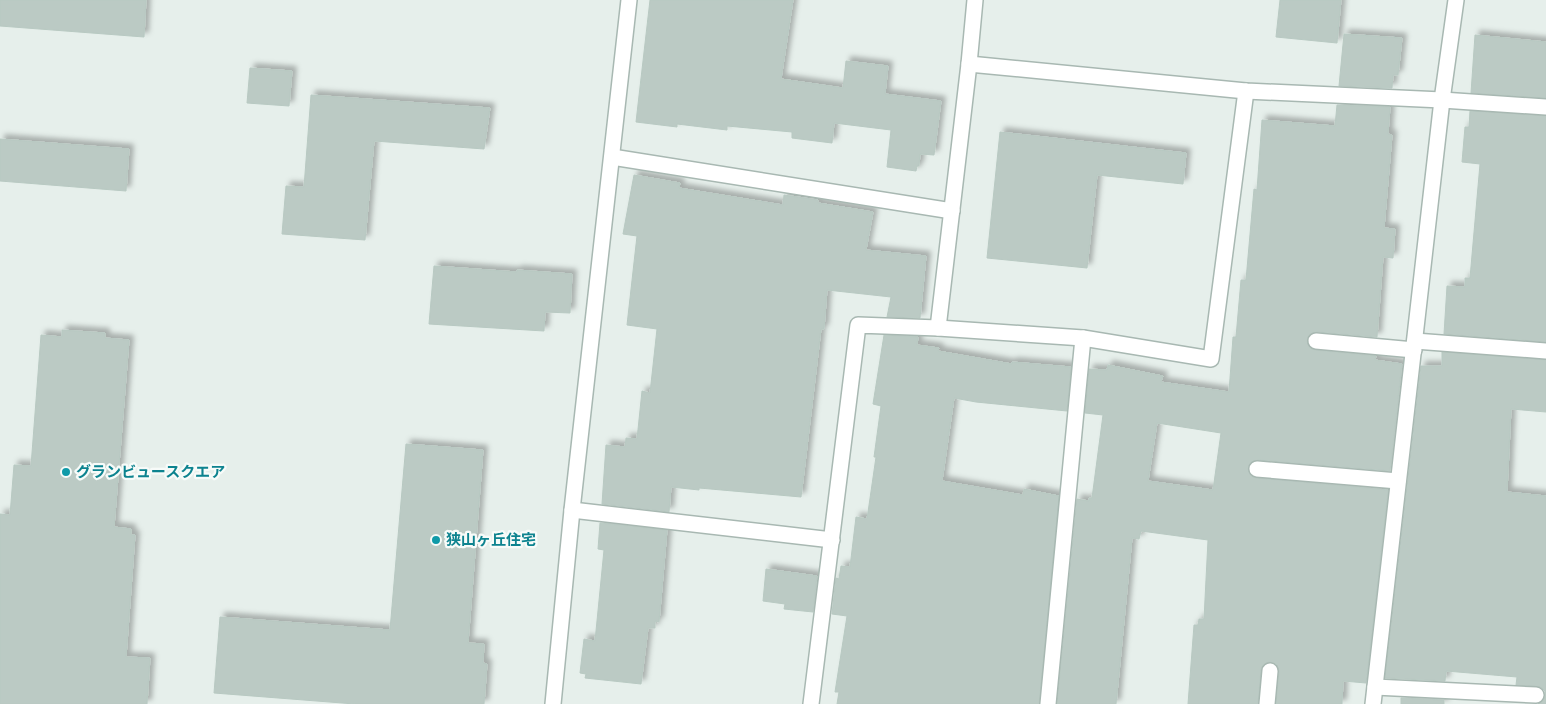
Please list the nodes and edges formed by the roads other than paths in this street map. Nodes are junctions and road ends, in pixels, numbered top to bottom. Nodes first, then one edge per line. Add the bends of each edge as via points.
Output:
1 (628, 0) edge
2 (975, 0) edge
3 (1456, 0) edge
4 (969, 64) junction
5 (1246, 91) junction
6 (1442, 100) junction
7 (1546, 107) edge
8 (612, 157) junction
9 (952, 211) junction
10 (938, 328) junction
11 (1083, 338) junction
12 (1316, 341) dead end
13 (1414, 345) junction
14 (1546, 351) edge
15 (1257, 470) dead end
16 (1398, 481) junction
17 (572, 510) junction
18 (832, 540) junction
19 (1270, 671) dead end
20 (1375, 687) junction
21 (1536, 695) dead end
22 (554, 704) edge
23 (812, 704) edge
24 (1048, 704) edge
25 (1267, 704) edge
26 (1373, 704) edge

1 - 8 street
2 - 4 street
3 - 6 street
4 - 5 street
4 - 9 street
5 - 6 street
5 - 11 street via 1211,359
6 - 7 street
6 - 13 street
8 - 9 street
8 - 17 street
9 - 10 street
10 - 11 street
10 - 18 street via 858,325
11 - 24 street
12 - 13 street
13 - 14 street
13 - 16 street
15 - 16 street
16 - 20 street
17 - 18 street
17 - 22 street
18 - 23 street
19 - 25 street
20 - 21 street
20 - 26 street

